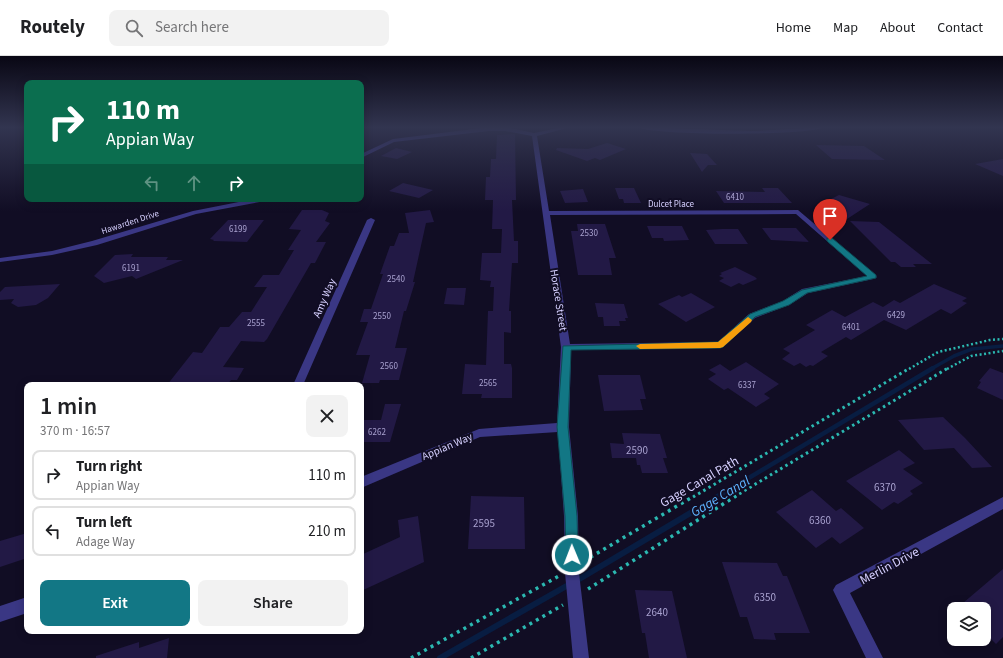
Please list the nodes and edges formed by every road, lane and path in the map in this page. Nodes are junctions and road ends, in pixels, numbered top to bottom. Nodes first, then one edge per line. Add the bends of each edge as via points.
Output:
1 (536, 155) edge
2 (249, 202) edge
3 (545, 213) junction
4 (371, 220) dead end
5 (0, 260) edge
6 (1003, 339) edge
7 (566, 348) junction
8 (1003, 351) edge
9 (299, 382) edge
10 (562, 427) junction
11 (364, 482) edge
12 (1003, 503) edge
13 (572, 570) junction
14 (575, 595) junction
15 (24, 606) edge
16 (0, 614) edge
17 (411, 658) edge
18 (471, 658) edge
19 (581, 658) edge
20 (875, 658) edge

1 - 3 street, Horace Street
2 - 5 street, Hawarden Drive via 195,212 52,253
3 - 7 street, Horace Street
3 - 7 street, Dulcet Place via 798,212 873,277 805,291 786,303 752,316 720,345
4 - 9 street, Amy Way
6 - 13 path, Gage Canal Path via 938,352
7 - 10 street, Horace Street
8 - 14 path via 971,356 940,373
10 - 11 street, Appian Way via 479,433
10 - 13 street, Horace Street via 571,516
12 - 20 street, Merlin Drive via 841,590
13 - 14 street, Horace Street
13 - 17 path, Gage Canal Path
14 - 18 path
14 - 19 street, Horace Street
15 - 16 street

